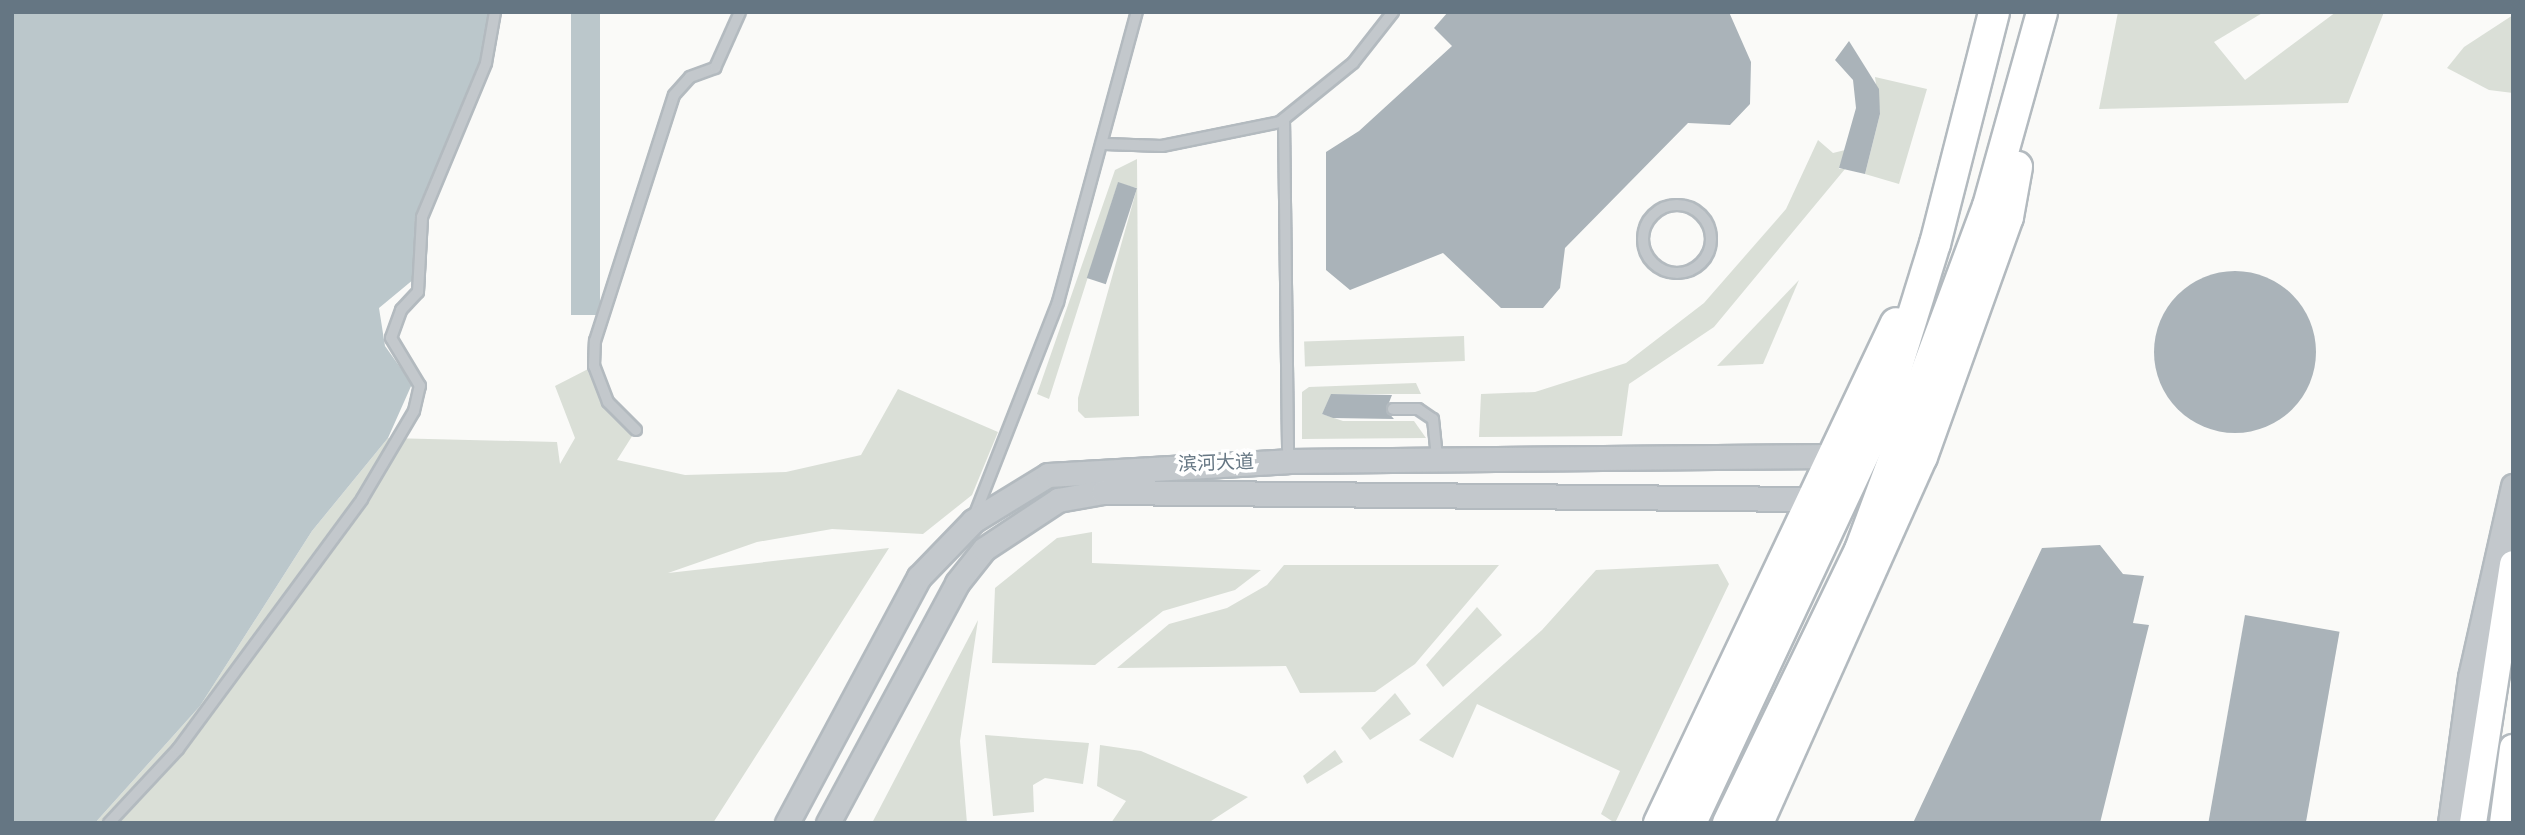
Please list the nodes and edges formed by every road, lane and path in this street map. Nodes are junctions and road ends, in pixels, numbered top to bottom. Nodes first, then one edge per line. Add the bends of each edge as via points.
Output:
1 (495, 12) edge
2 (740, 12) edge
3 (1137, 12) edge
4 (1393, 12) edge
5 (1994, 12) edge
6 (2043, 12) edge
7 (1284, 119) junction
8 (1105, 144) junction
9 (1666, 206) joint
10 (1935, 244) junction
11 (1393, 409) dead end
12 (636, 430) dead end
13 (1829, 456) junction
14 (1288, 461) junction
15 (1436, 461) junction
16 (2513, 486) edge
17 (1809, 499) junction
18 (973, 521) junction
19 (2513, 564) edge
20 (2513, 748) edge
21 (109, 823) edge
22 (787, 823) edge
23 (828, 823) edge
24 (1659, 823) edge
25 (1691, 823) edge
26 (1728, 823) edge
27 (1758, 823) edge
28 (2451, 823) edge
29 (2473, 823) edge
30 (2503, 823) edge

1 - 21 lane via 486,62 422,217 418,292 401,310 391,338 419,386 414,411 362,499 178,749
2 - 12 lane via 715,68 690,77 674,94 595,341 594,366 608,402
3 - 8 lane
4 - 7 lane via 1353,63
5 - 10 main road
6 - 26 main road via 1988,206 1865,538
6 - 27 main road via 2008,217 1922,457
7 - 8 lane via 1162,146
7 - 14 lane
8 - 18 lane via 1058,302
9 - 9 lane via 1643,231 1646,253 1660,269 1692,269 1711,243 1706,221 1689,206
10 - 13 main road
10 - 25 main road via 1881,418
11 - 15 lane via 1418,409 1433,419 1439,436
13 - 15 street, 滨河大道
13 - 17 main road
14 - 15 street, 滨河大道
14 - 18 street, 滨河大道 via 1048,475
16 - 28 street via 2470,677
17 - 23 street, 滨河大道 via 1103,492 1058,500 984,549 957,583
17 - 24 main road
18 - 22 street, 滨河大道 via 919,577
19 - 29 main road
20 - 30 main road

